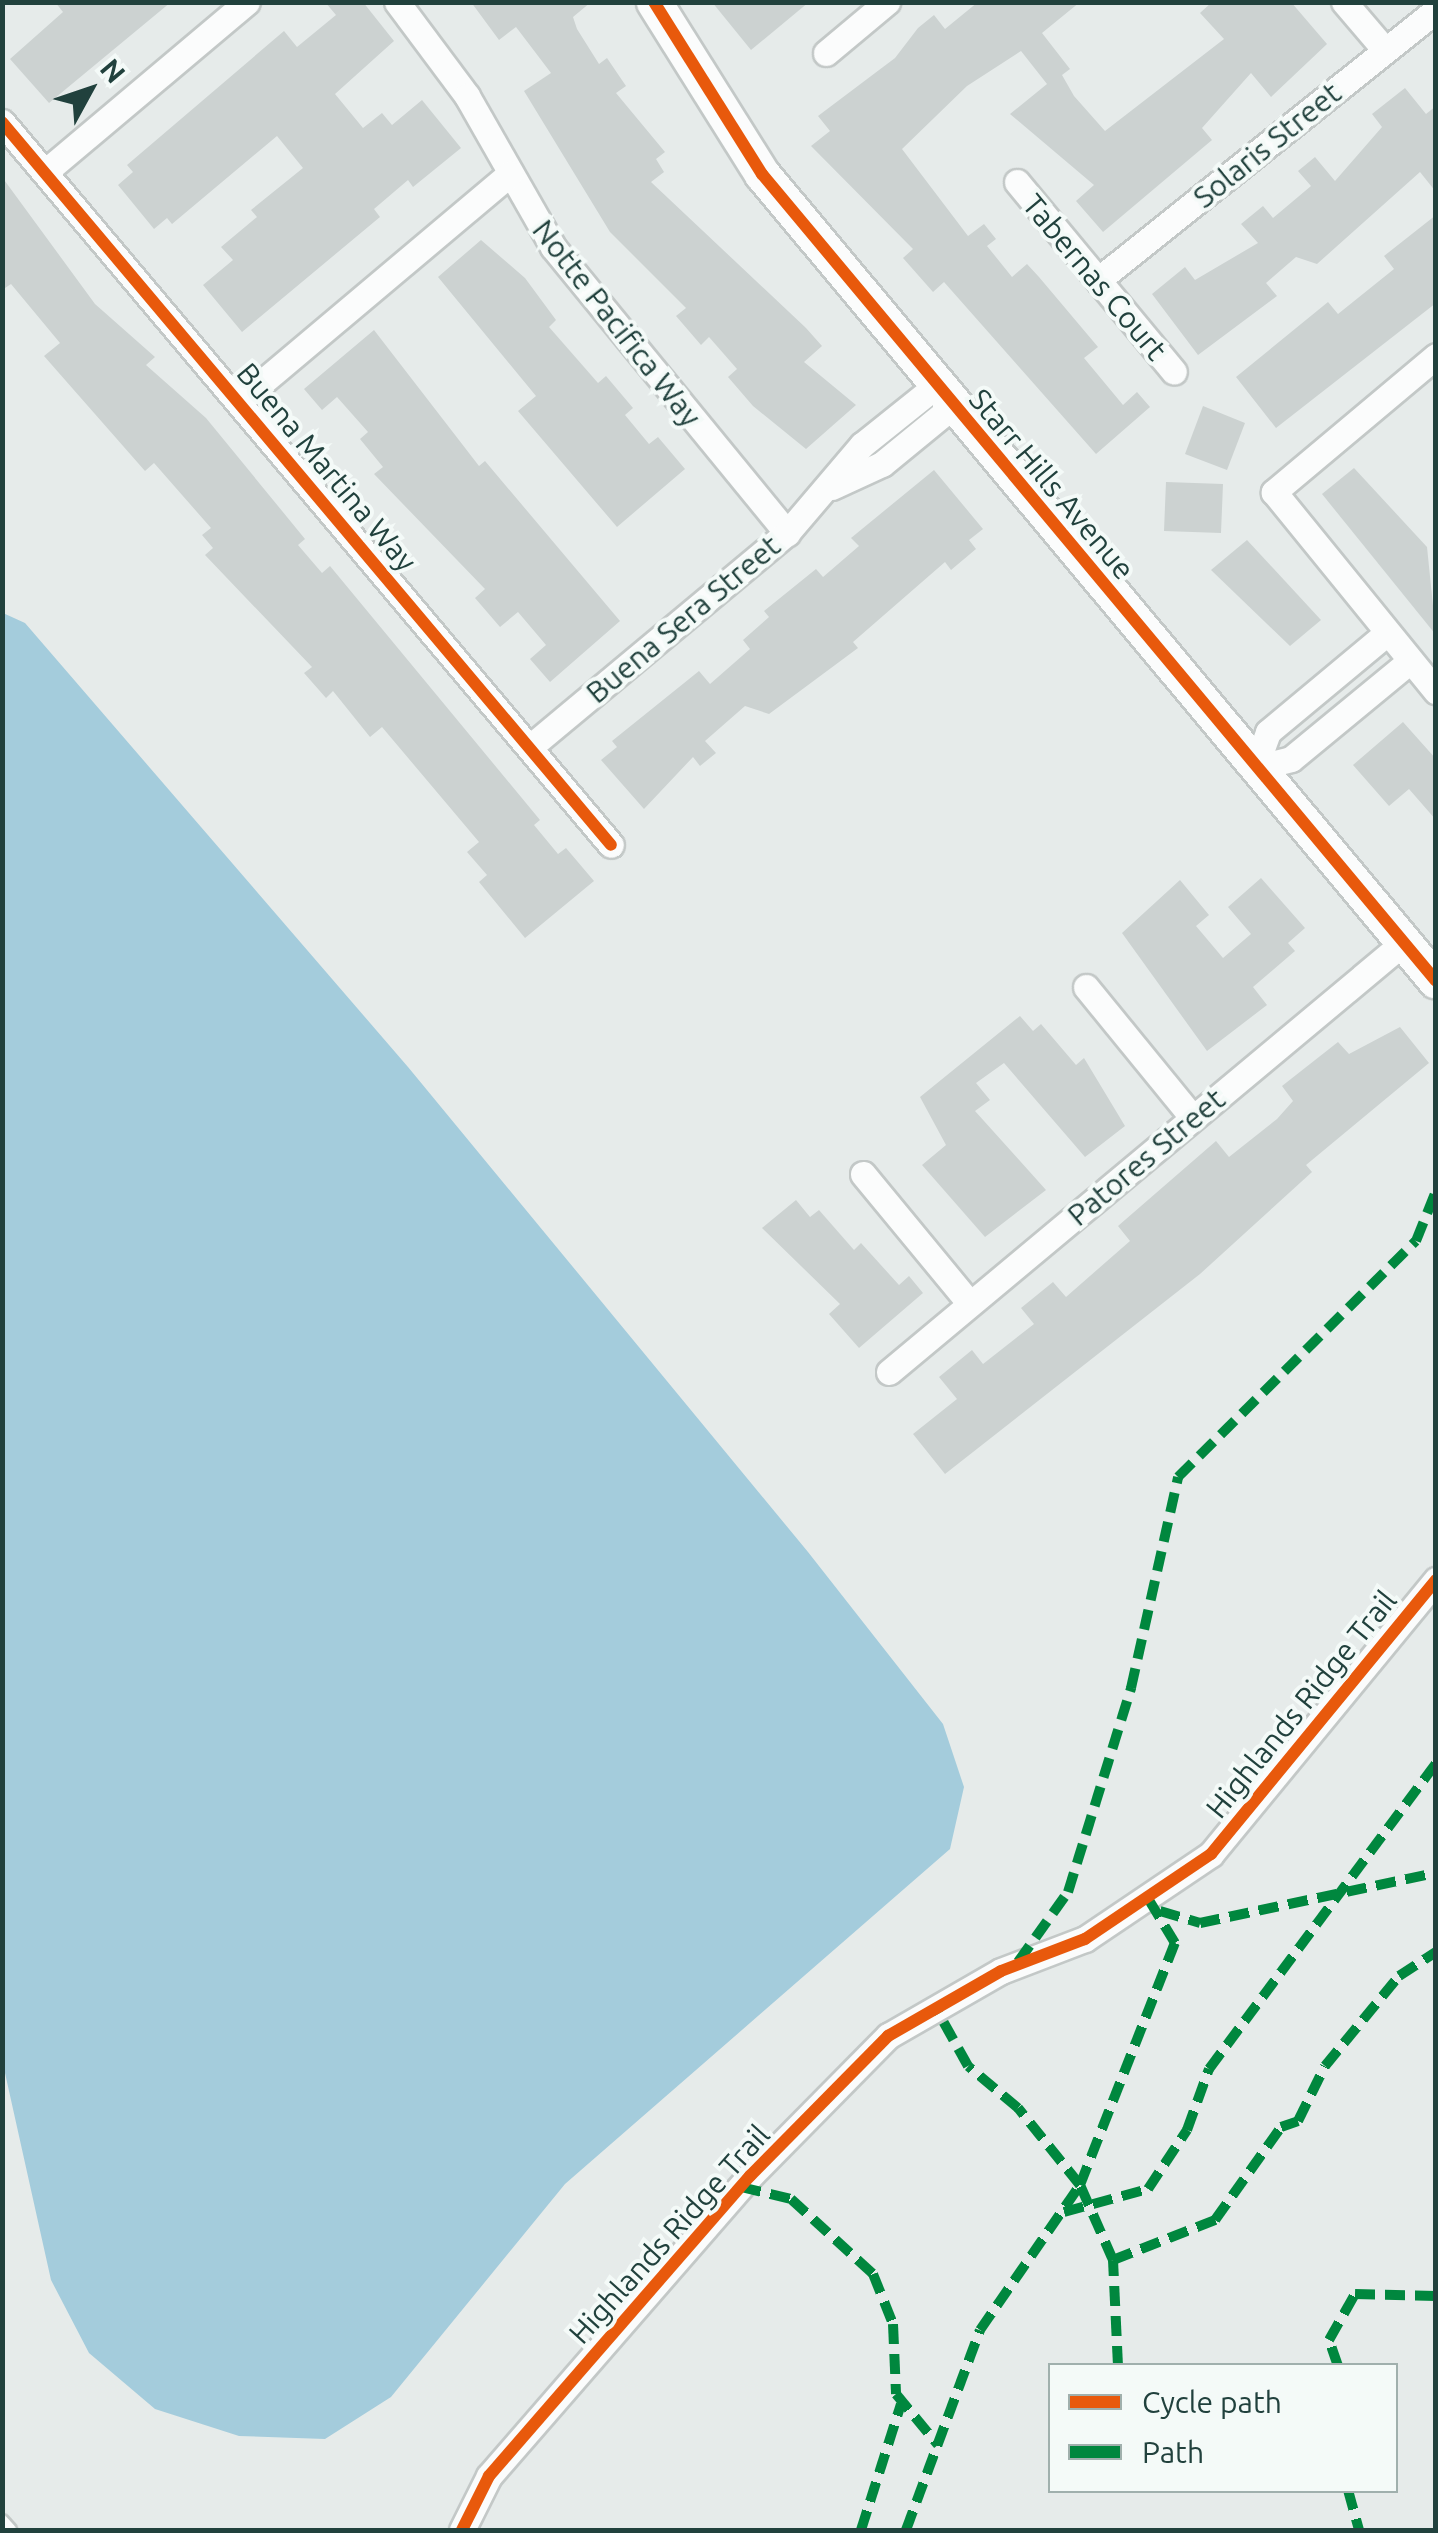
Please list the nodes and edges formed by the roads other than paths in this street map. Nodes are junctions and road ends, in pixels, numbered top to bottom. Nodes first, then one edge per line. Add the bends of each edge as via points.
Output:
1 (247, 2) edge
2 (397, 2) edge
3 (654, 2) edge
4 (887, 2) edge
5 (1344, 2) edge
6 (1436, 10) edge
7 (1385, 50) junction
8 (826, 52) dead end
9 (2, 122) edge
10 (44, 172) junction
11 (510, 174) junction
12 (1017, 182) dead end
13 (1098, 280) junction
14 (1436, 356) edge
15 (1174, 372) dead end
16 (946, 395) junction
17 (240, 401) junction
18 (886, 425) junction
19 (903, 447) junction
20 (832, 486) junction
21 (786, 533) junction
22 (1387, 633) junction
23 (1410, 661) junction
24 (1317, 690) junction
25 (1436, 691) edge
26 (1339, 718) junction
27 (530, 748) junction
28 (1255, 768) junction
29 (611, 845) dead end
30 (1403, 942) junction
31 (1436, 981) edge
32 (1086, 988) dead end
33 (1193, 1118) junction
34 (864, 1174) dead end
35 (970, 1304) junction
36 (889, 1372) dead end
37 (1436, 1580) edge
38 (2, 2521) edge
39 (10, 2530) edge
40 (462, 2530) edge

1 - 10 street
2 - 11 street, Notte Pacifica Way via 440,54
3 - 16 street, Starr Hills Avenue via 762,174
4 - 8 street
5 - 7 street
6 - 7 street, Solaris Street
7 - 13 street, Solaris Street
9 - 10 street, Buena Martina Way
10 - 17 street, Buena Martina Way
11 - 17 street
11 - 21 street, Notte Pacifica Way via 601,311
12 - 13 street, Tabernas Court
13 - 15 street, Tabernas Court
14 - 22 street via 1274,492
16 - 18 street, Buena Sera Street
16 - 19 street, Buena Sera Street
16 - 28 street, Starr Hills Avenue
17 - 27 street, Buena Martina Way
18 - 19 lane
18 - 20 street, Buena Sera Street
19 - 20 street, Buena Sera Street
20 - 21 street, Buena Sera Street
21 - 27 street, Buena Sera Street
22 - 23 street
22 - 24 street
23 - 25 street
23 - 26 street
24 - 26 lane
24 - 28 street via 1268,732
26 - 28 street via 1291,759
27 - 29 street, Buena Martina Way
28 - 30 street, Starr Hills Avenue
30 - 31 street, Starr Hills Avenue
30 - 33 street, Patores Street
32 - 33 street
33 - 35 street, Patores Street
34 - 35 street
35 - 36 street, Patores Street
37 - 40 street, Highlands Ridge Trail via 1212,1854 1086,1940 1000,1971 888,2036 750,2176 489,2476
38 - 39 lane

